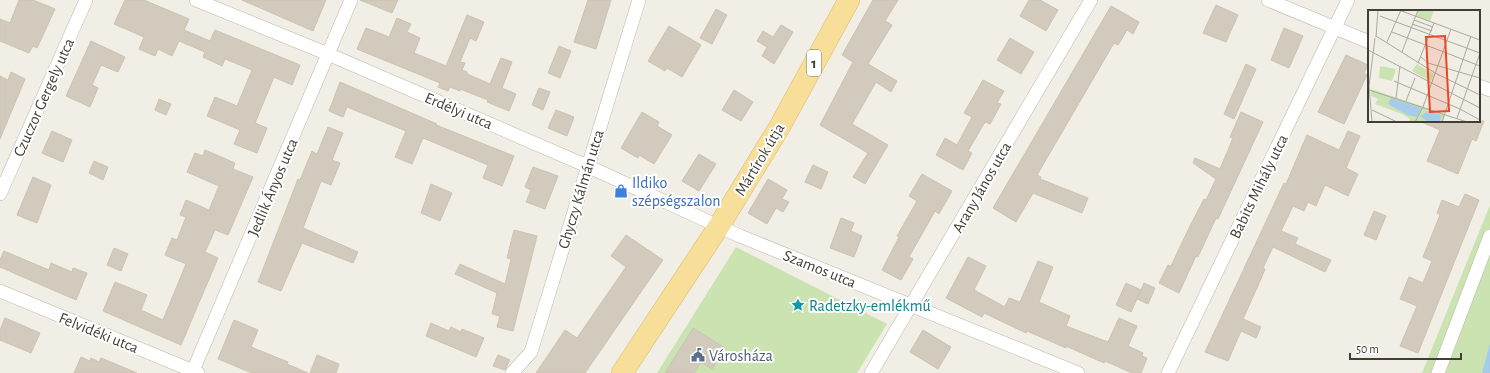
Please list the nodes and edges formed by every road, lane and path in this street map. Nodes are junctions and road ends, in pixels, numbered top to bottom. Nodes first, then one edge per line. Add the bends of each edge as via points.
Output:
1 (86, 0) edge
2 (196, 0) edge
3 (351, 0) edge
4 (639, 0) edge
5 (848, 0) edge
6 (1091, 0) edge
7 (1268, 0) edge
8 (1348, 0) edge
9 (1334, 28) junction
10 (1368, 42) edge
11 (328, 54) junction
12 (1480, 86) edge
13 (1490, 90) edge
14 (587, 166) junction
15 (0, 194) edge
16 (719, 226) junction
17 (1490, 236) edge
18 (0, 291) edge
19 (912, 305) junction
20 (194, 372) edge
21 (512, 373) edge
22 (622, 373) edge
23 (871, 373) edge
24 (1078, 373) edge
25 (1168, 373) edge
26 (1438, 373) edge

1 - 15 street, Czuczor Gergely utca
2 - 11 street, Erdélyi utca
3 - 11 street, Jedlik Ányos utca
4 - 14 street, Ghyczy Kálmán utca
5 - 16 main road, Mártírok útja / 1 via 780,126
6 - 19 street, Arany János utca
7 - 9 street
8 - 9 street, Babits Mihály utca
9 - 10 street
9 - 25 street, Babits Mihály utca
11 - 14 street, Erdélyi utca
11 - 20 street, Jedlik Ányos utca
12 - 13 street
14 - 16 street, Erdélyi utca
14 - 21 street, Ghyczy Kálmán utca via 531,352
16 - 19 street, Szamos utca
16 - 22 main road, Mártírok útja / 1
17 - 26 street
18 - 20 street, Felvidéki utca
19 - 23 street, Arany János utca
19 - 24 street, Szamos utca

